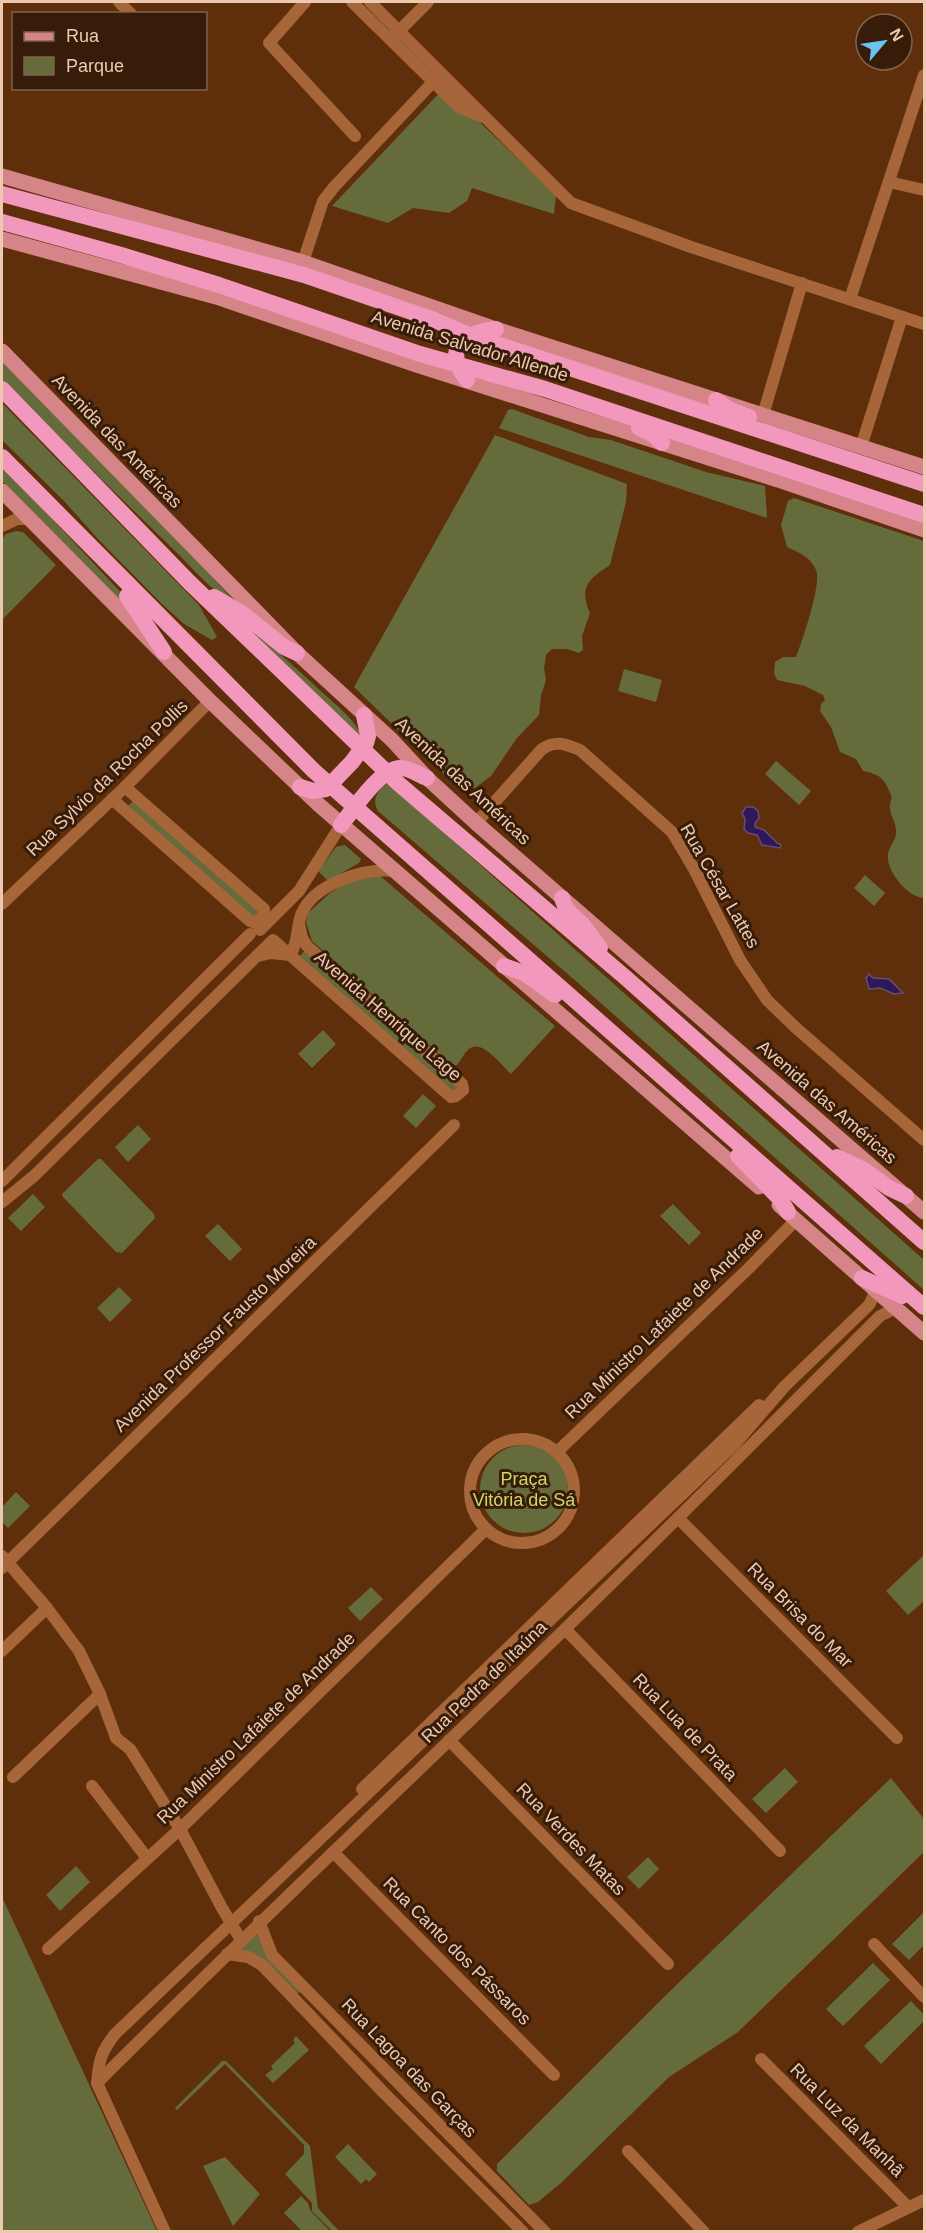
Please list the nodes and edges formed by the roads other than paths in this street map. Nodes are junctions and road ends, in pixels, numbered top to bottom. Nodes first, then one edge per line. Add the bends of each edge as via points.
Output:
1 (305, 2) edge
2 (352, 2) edge
3 (370, 2) edge
4 (428, 2) edge
5 (395, 35) junction
6 (924, 75) edge
7 (437, 77) junction
8 (355, 136) dead end
9 (2, 176) edge
10 (889, 182) junction
11 (924, 190) edge
12 (2, 194) edge
13 (2, 222) edge
14 (2, 239) edge
15 (303, 262) junction
16 (802, 284) junction
17 (850, 299) junction
18 (902, 317) junction
19 (924, 324) edge
20 (496, 329) junction
21 (468, 335) junction
22 (2, 351) edge
23 (458, 363) junction
24 (467, 381) junction
25 (544, 389) junction
26 (2, 390) edge
27 (716, 400) junction
28 (763, 416) junction
29 (662, 443) junction
30 (861, 447) junction
31 (2, 457) edge
32 (860, 465) junction
33 (924, 467) edge
34 (924, 484) edge
35 (2, 491) edge
36 (924, 515) edge
37 (28, 519) junction
38 (2, 526) edge
39 (924, 530) edge
40 (114, 572) junction
41 (189, 582) junction
42 (164, 652) junction
43 (297, 653) junction
44 (210, 701) junction
45 (364, 715) junction
46 (362, 748) junction
47 (386, 772) junction
48 (427, 778) junction
49 (331, 785) junction
50 (125, 787) junction
51 (300, 787) junction
52 (112, 799) junction
53 (355, 807) junction
54 (476, 824) junction
55 (341, 825) junction
56 (312, 871) junction
57 (393, 871) junction
58 (329, 885) junction
59 (562, 898) junction
60 (2, 904) edge
61 (299, 924) junction
62 (252, 929) junction
63 (291, 955) junction
64 (256, 956) junction
65 (504, 966) junction
66 (626, 978) junction
67 (595, 1019) junction
68 (692, 1103) junction
69 (454, 1125) dead end
70 (924, 1140) edge
71 (811, 1143) junction
72 (2, 1180) edge
73 (906, 1196) junction
74 (2, 1202) edge
75 (924, 1212) edge
76 (792, 1216) junction
77 (924, 1242) edge
78 (862, 1278) junction
79 (876, 1291) junction
80 (924, 1307) edge
81 (896, 1308) junction
82 (924, 1316) edge
83 (924, 1333) edge
84 (802, 1369) junction
85 (814, 1382) junction
86 (784, 1387) junction
87 (797, 1399) junction
88 (557, 1452) junction
89 (678, 1518) junction
90 (486, 1529) junction
91 (3, 1562) edge
92 (47, 1608) junction
93 (565, 1629) junction
94 (2, 1651) edge
95 (100, 1694) junction
96 (897, 1738) dead end
97 (449, 1740) junction
98 (13, 1777) dead end
99 (92, 1786) dead end
100 (180, 1829) junction
101 (780, 1851) dead end
102 (334, 1853) junction
103 (147, 1858) junction
104 (230, 1921) junction
105 (259, 1922) junction
106 (241, 1940) junction
107 (874, 1944) dead end
108 (48, 1949) dead end
109 (226, 1954) junction
110 (668, 1964) dead end
111 (924, 1997) edge
112 (761, 2059) dead end
113 (554, 2075) dead end
114 (97, 2083) junction
115 (628, 2151) dead end
116 (924, 2200) edge
117 (908, 2207) junction
118 (924, 2209) edge
119 (165, 2232) edge
120 (523, 2232) edge
121 (545, 2232) edge
122 (704, 2232) edge
123 (858, 2232) edge
124 (877, 2232) edge

1 - 8 street via 269,43
2 - 5 street
3 - 5 street
4 - 5 street
5 - 7 street
6 - 10 street
7 - 15 street via 333,187 323,201
7 - 16 street via 459,107 492,123 572,203
9 - 15 main road, Avenida Salvador Allende
10 - 11 street
10 - 17 street
12 - 21 highway, Avenida Salvador Allende via 304,275
13 - 23 highway, Avenida Salvador Allende via 219,285 420,354
14 - 24 main road, Avenida Salvador Allende via 216,297
15 - 20 main road, Avenida Salvador Allende
16 - 17 street
16 - 28 street
17 - 18 street
18 - 19 street
18 - 30 street
20 - 21 highway
20 - 27 main road, Avenida Salvador Allende
21 - 23 highway via 458,348
21 - 32 highway, Avenida Salvador Allende
22 - 43 main road, Avenida das Américas
23 - 24 highway
23 - 25 highway, Avenida Salvador Allende
24 - 29 main road, Avenida Salvador Allende
25 - 29 highway via 556,398 648,432
25 - 36 highway, Avenida Salvador Allende
26 - 41 highway
27 - 28 main road, Avenida Salvador Allende
27 - 32 highway via 730,410
28 - 30 main road, Avenida Salvador Allende
29 - 39 main road, Avenida Salvador Allende
30 - 33 main road, Avenida Salvador Allende
31 - 40 highway
32 - 34 highway, Avenida Salvador Allende
35 - 37 main road
37 - 38 street
37 - 42 main road
40 - 42 highway
40 - 49 highway
41 - 43 highway
41 - 46 highway
42 - 44 main road
43 - 45 main road, Avenida das Américas
44 - 50 street, Rua Sylvio da Rocha Pollis
44 - 51 main road
45 - 46 highway via 368,736
45 - 48 main road, Avenida das Américas
46 - 47 highway
46 - 49 highway
47 - 48 highway via 405,768
47 - 53 highway
47 - 66 highway
48 - 54 main road, Avenida das Américas
49 - 51 highway via 313,791
49 - 53 highway
50 - 52 street, Rua Sylvio da Rocha Pollis
50 - 62 street via 264,909
51 - 55 main road
52 - 60 street, Rua Sylvio da Rocha Pollis
52 - 62 street
53 - 55 highway
53 - 67 highway
54 - 59 main road, Avenida das Américas
54 - 70 street, Rua César Lattes via 542,749 561,743 580,750 672,832 767,1000
55 - 56 street
55 - 57 main road
56 - 58 street
56 - 62 street via 275,915 257,932
57 - 58 street via 363,872
57 - 65 main road
58 - 61 street via 304,910
59 - 66 highway via 566,909
59 - 73 main road, Avenida das Américas
61 - 63 street via 297,945
61 - 63 street, Avenida Henrique Lage via 307,946 462,1084 460,1094 451,1097
62 - 72 street
63 - 64 street
63 - 64 street, Avenida Henrique Lage via 273,940
64 - 74 street via 34,1176
65 - 67 highway via 524,973
65 - 76 main road
66 - 71 highway
67 - 68 highway
68 - 76 highway
68 - 80 highway
69 - 91 street, Avenida Professor Fausto Moreira
71 - 73 highway
71 - 77 highway
73 - 75 main road, Avenida das Américas
76 - 78 main road
76 - 88 street, Rua Ministro Lafaiete de Andrade via 749,1269
78 - 79 main road
78 - 82 highway via 893,1291
79 - 81 main road
79 - 84 street, Rua Pedra de Itaúna via 869,1305
81 - 83 main road
81 - 85 street, Rua Pedra de Itaúna via 880,1316
84 - 85 street
84 - 86 street, Rua Pedra de Itaúna
84 - 104 street via 779,1385
85 - 87 street, Rua Pedra de Itaúna
86 - 87 street
86 - 104 street, Rua Pedra de Itaúna via 734,1445
87 - 89 street, Rua Pedra de Itaúna
88 - 90 street via 524,1439 506,1441 490,1449 471,1479 470,1497 475,1515
88 - 90 street via 567,1465 574,1497 561,1527 532,1543 515,1544
89 - 93 street, Rua Pedra de Itaúna
89 - 96 street, Rua Brisa do Mar
90 - 100 street, Rua Ministro Lafaiete de Andrade
91 - 92 street
92 - 94 street
92 - 95 street via 79,1651
93 - 97 street, Rua Pedra de Itaúna
93 - 101 street, Rua Lua de Prata
95 - 98 street
95 - 100 street via 116,1738 130,1749
97 - 102 street, Rua Pedra de Itaúna
97 - 110 street, Rua Verdes Matas
99 - 103 street
100 - 103 street, Rua Ministro Lafaiete de Andrade
100 - 104 street
102 - 105 street, Rua Pedra de Itaúna
102 - 113 street, Rua Canto dos Pássaros
103 - 108 street, Rua Ministro Lafaiete de Andrade
104 - 106 street
104 - 114 street, Rua Pedra de Itaúna via 103,2049 97,2058
105 - 106 street, Rua Pedra de Itaúna
105 - 121 street, Rua Lagoa das Garças via 272,1955
106 - 109 street, Rua Pedra de Itaúna
107 - 111 street
109 - 114 street, Rua Pedra de Itaúna
109 - 120 street, Rua Lagoa das Garças via 248,1957 262,1965
112 - 117 street, Rua Luz da Manhã
114 - 119 street
115 - 122 street
116 - 117 street
117 - 123 street
118 - 124 street

